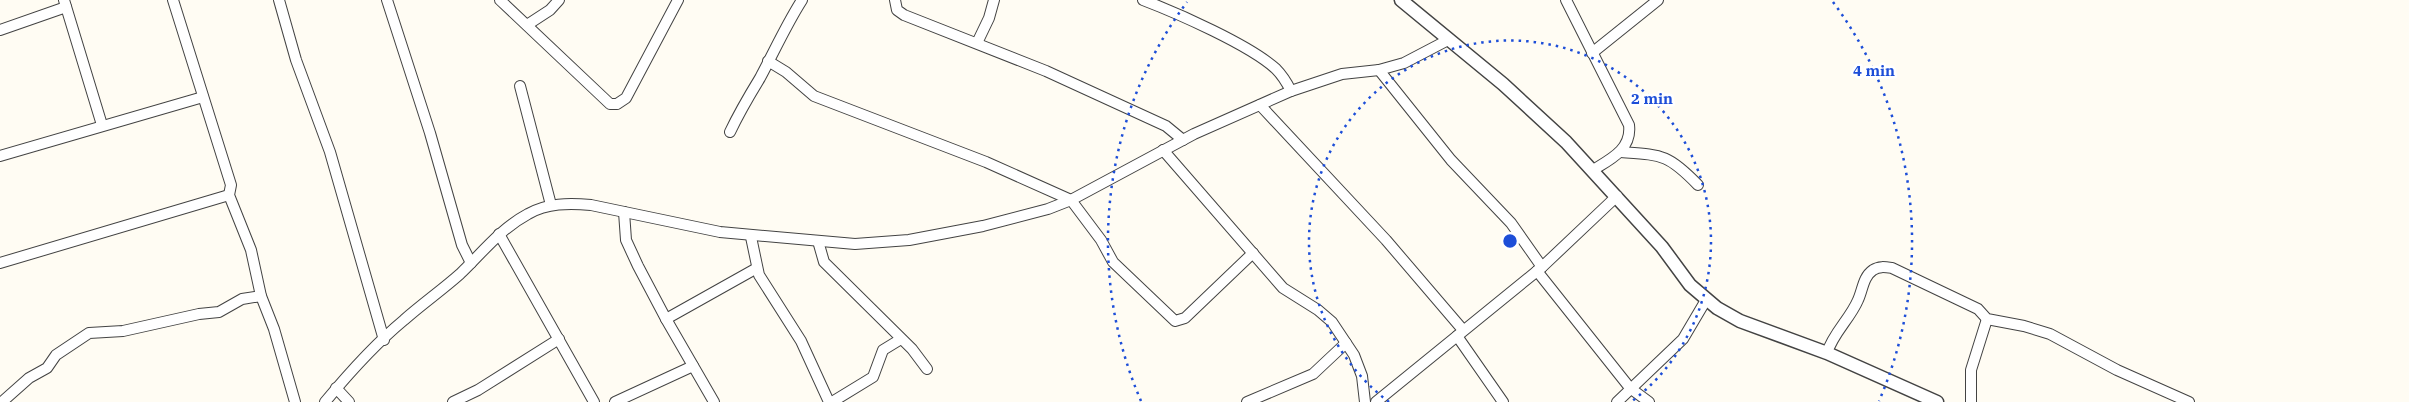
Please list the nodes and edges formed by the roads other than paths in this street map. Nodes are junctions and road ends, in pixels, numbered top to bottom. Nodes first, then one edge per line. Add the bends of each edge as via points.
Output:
1 (173, 0) edge
2 (279, 0) edge
3 (387, 0) edge
4 (500, 0) edge
5 (559, 0) edge
6 (678, 0) edge
7 (802, 0) edge
8 (895, 0) edge
9 (994, 0) edge
10 (1143, 0) edge
11 (1401, 0) edge
12 (1566, 0) edge
13 (1658, 0) edge
14 (64, 3) edge
15 (527, 25) junction
16 (0, 30) edge
17 (1448, 40) junction
18 (977, 44) junction
19 (1592, 53) junction
20 (768, 61) junction
21 (1379, 70) junction
22 (520, 86) dead end
23 (1291, 91) junction
24 (202, 97) junction
25 (1260, 105) junction
26 (102, 125) junction
27 (730, 132) dead end
28 (1183, 140) junction
29 (1163, 150) junction
30 (1621, 152) junction
31 (0, 156) edge
32 (1593, 170) junction
33 (1698, 186) dead end
34 (229, 195) junction
35 (1617, 196) junction
36 (1071, 200) junction
37 (551, 205) junction
38 (624, 212) junction
39 (499, 234) junction
40 (751, 237) junction
41 (818, 241) junction
42 (1253, 253) junction
43 (0, 262) edge
44 (471, 263) junction
45 (757, 268) junction
46 (1540, 269) junction
47 (261, 296) junction
48 (1706, 300) junction
49 (666, 319) junction
50 (1987, 319) junction
51 (1460, 333) junction
52 (559, 339) junction
53 (901, 339) junction
54 (384, 340) junction
55 (1346, 343) junction
56 (1827, 354) junction
57 (693, 366) junction
58 (927, 369) dead end
59 (336, 388) junction
60 (1630, 388) junction
61 (2, 402) edge
62 (296, 402) edge
63 (325, 402) edge
64 (349, 402) edge
65 (453, 402) edge
66 (594, 402) edge
67 (615, 402) edge
68 (714, 402) edge
69 (831, 402) edge
70 (1247, 402) edge
71 (1365, 402) edge
72 (1376, 402) edge
73 (1503, 402) edge
74 (1617, 402) edge
75 (1649, 402) edge
76 (1937, 402) edge
77 (1971, 402) edge
78 (2189, 402) edge

1 - 24 street
2 - 54 street via 296,60 330,152
3 - 44 street via 462,245
4 - 15 street
5 - 15 street
6 - 15 street via 626,98 617,104 610,104
7 - 20 street
8 - 18 street via 898,10 904,15
9 - 18 street
10 - 23 street via 1244,48 1274,68 1286,80
11 - 17 street
12 - 19 street
13 - 19 street
14 - 16 street
14 - 26 street
17 - 21 street via 1419,57
17 - 32 street via 1504,84
18 - 28 street via 1138,112 1166,126
19 - 30 street via 1629,125 1630,134
20 - 27 street
20 - 36 street via 814,96 986,162
21 - 23 street via 1342,74
21 - 46 street via 1451,160 1511,223
22 - 37 street
23 - 25 street
24 - 26 street
24 - 34 street via 232,185
25 - 28 street
25 - 51 street via 1386,240
26 - 31 street
28 - 29 street
29 - 36 street
29 - 42 street
30 - 32 street
30 - 33 street via 1666,157
32 - 35 street
34 - 43 street
34 - 47 street via 251,250
35 - 46 street
35 - 48 street
36 - 41 street via 1018,218 909,240 855,244
36 - 42 street via 1113,262 1175,321 1185,318
37 - 38 street via 591,204
37 - 39 street via 529,213
38 - 40 street
38 - 49 street via 626,240
39 - 44 street
39 - 52 street
40 - 41 street
40 - 45 street
41 - 53 street via 824,262
42 - 55 street via 1283,288 1332,322
44 - 54 street
45 - 49 street
45 - 69 street via 768,292 801,341
46 - 51 street
46 - 60 street
47 - 61 street via 242,299 219,312 123,332 89,333 56,355 47,368 28,378
47 - 62 street
48 - 56 street via 1740,320
48 - 60 street via 1684,339
49 - 57 street
50 - 56 street via 1978,309 1883,266 1866,277 1852,314
50 - 77 street via 1971,370
50 - 78 street via 2050,334 2117,370
51 - 72 street
51 - 73 street
52 - 65 street
52 - 66 street
53 - 58 street
53 - 69 street via 883,350 873,376
54 - 59 street
55 - 70 street via 1313,374
55 - 71 street via 1362,376
56 - 76 street
57 - 67 street
57 - 68 street
59 - 63 street
59 - 64 street
60 - 74 street
60 - 75 street

